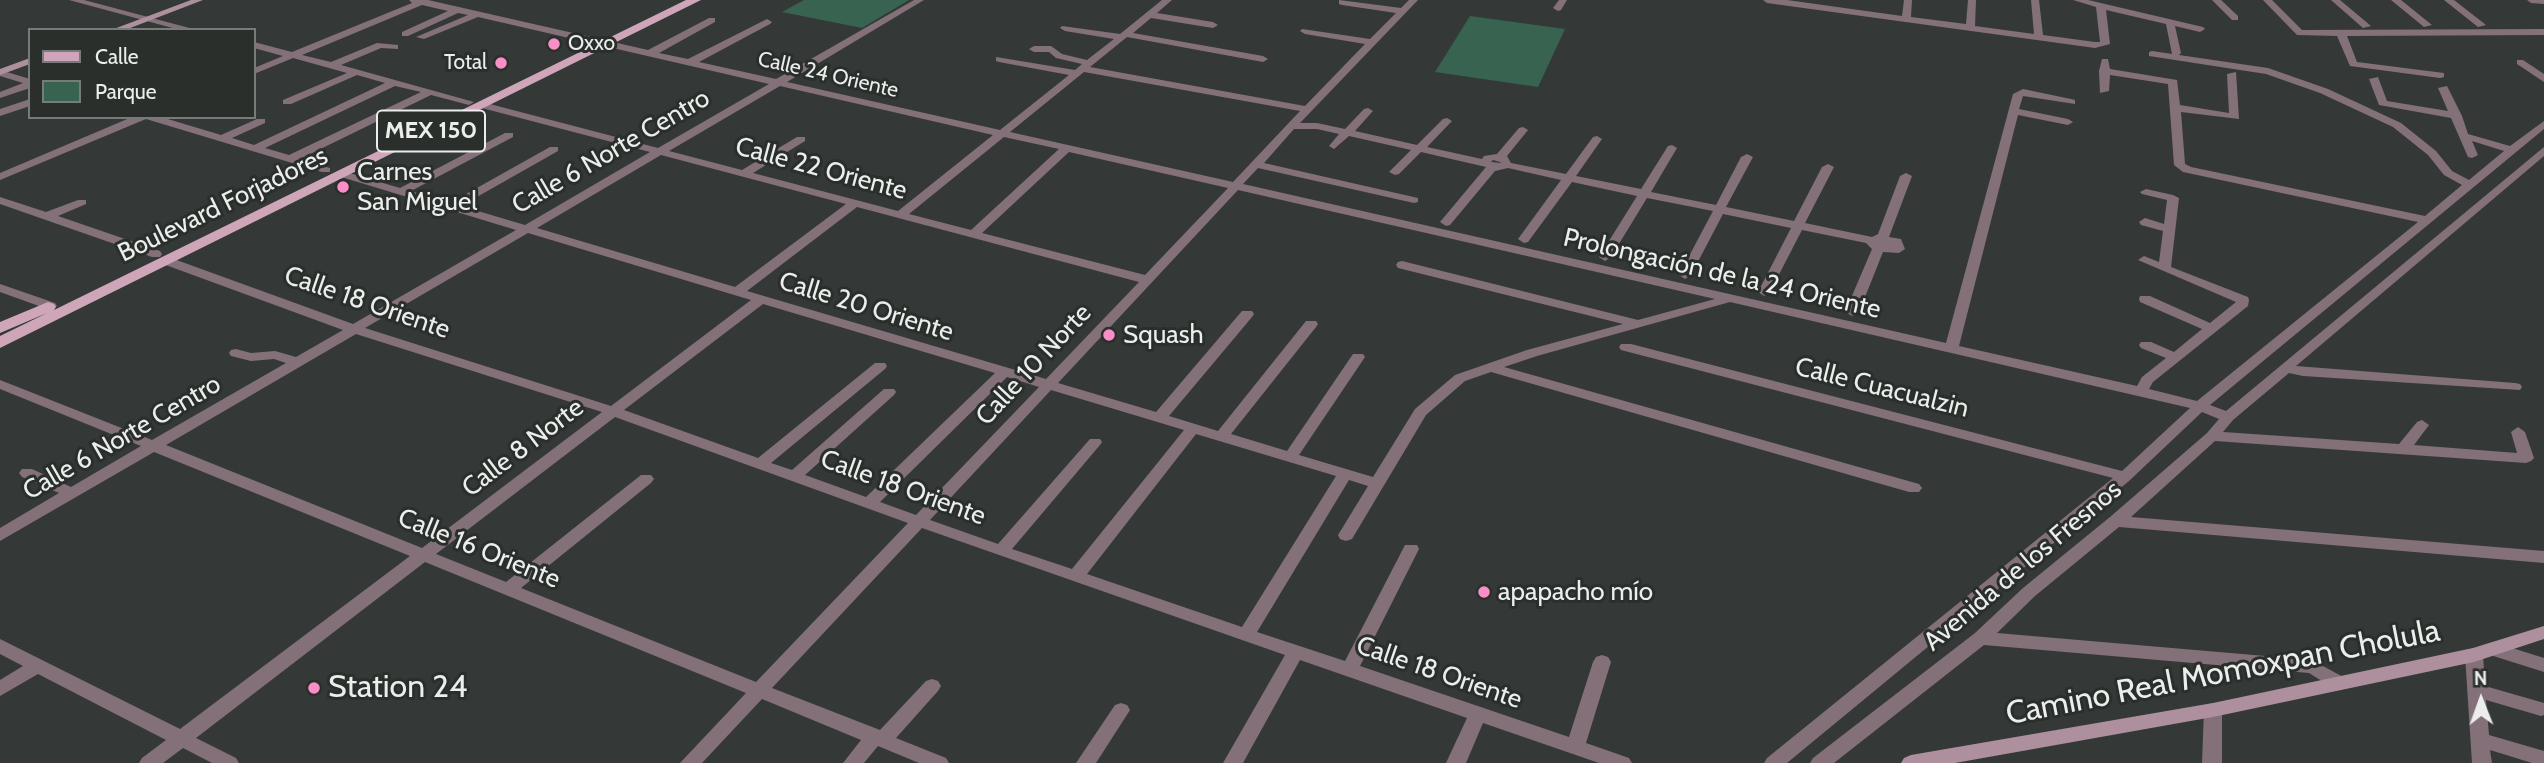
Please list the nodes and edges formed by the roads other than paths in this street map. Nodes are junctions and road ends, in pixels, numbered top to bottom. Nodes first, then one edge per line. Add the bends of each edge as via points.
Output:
1 (73, 0) edge
2 (199, 0) edge
3 (677, 0) edge
4 (695, 0) edge
5 (920, 0) edge
6 (1168, 0) edge
7 (1414, 0) edge
8 (1767, 0) edge
9 (1908, 0) edge
10 (1972, 0) edge
11 (2035, 0) edge
12 (2077, 0) edge
13 (2216, 0) edge
14 (2267, 0) edge
15 (2336, 0) edge
16 (2395, 0) edge
17 (2448, 0) edge
18 (2531, 0) edge
19 (420, 1) edge
20 (2544, 1) edge
21 (1342, 2) edge
22 (1842, 5) edge
23 (2101, 7) junction
24 (457, 10) junction
25 (1402, 11) junction
26 (476, 15) junction
27 (1150, 15) junction
28 (148, 18) junction
29 (2235, 18) dead end
30 (1906, 19) junction
31 (712, 20) dead end
32 (767, 22) dead end
33 (2170, 24) junction
34 (1213, 25) dead end
35 (2427, 25) dead end
36 (2481, 25) dead end
37 (2367, 26) dead end
38 (121, 28) edge
39 (185, 28) edge
40 (1065, 28) dead end
41 (1970, 28) junction
42 (2200, 29) dead end
43 (1305, 31) dead end
44 (2544, 32) edge
45 (2342, 33) junction
46 (1123, 36) junction
47 (2039, 38) junction
48 (1371, 42) junction
49 (598, 43) junction
50 (256, 46) edge
51 (1034, 49) dead end
52 (2176, 53) dead end
53 (649, 54) junction
54 (2152, 54) dead end
55 (292, 55) junction
56 (999, 59) dead end
57 (1263, 59) dead end
58 (28, 62) edge
59 (2520, 62) dead end
60 (689, 63) junction
61 (331, 66) junction
62 (1082, 68) junction
63 (256, 70) edge
64 (352, 71) junction
65 (0, 73) edge
66 (2232, 74) dead end
67 (2440, 75) dead end
68 (2374, 79) dead end
69 (2544, 79) edge
70 (28, 82) edge
71 (395, 82) junction
72 (775, 83) junction
73 (28, 84) edge
74 (2443, 88) dead end
75 (2104, 91) dead end
76 (430, 92) junction
77 (0, 95) edge
78 (287, 102) dead end
79 (2071, 102) dead end
80 (28, 103) edge
81 (476, 104) junction
82 (2177, 108) junction
83 (1305, 111) junction
84 (1368, 111) dead end
85 (2014, 111) junction
86 (0, 113) edge
87 (2457, 116) junction
88 (137, 119) edge
89 (156, 119) edge
90 (255, 119) edge
91 (1447, 121) dead end
92 (2068, 122) dead end
93 (2544, 124) edge
94 (1291, 126) junction
95 (1523, 130) dead end
96 (1349, 131) junction
97 (1001, 134) junction
98 (509, 135) dead end
99 (224, 139) junction
100 (801, 139) dead end
101 (1597, 139) dead end
102 (2466, 139) junction
103 (1334, 146) dead end
104 (1422, 146) junction
105 (1672, 148) dead end
106 (254, 149) junction
107 (554, 149) dead end
108 (1066, 149) junction
109 (660, 150) junction
110 (2544, 150) edge
111 (2509, 152) junction
112 (2472, 155) dead end
113 (1747, 157) dead end
114 (290, 159) junction
115 (1494, 162) junction
116 (1255, 164) junction
117 (1828, 167) dead end
118 (326, 170) junction
119 (1395, 172) dead end
120 (745, 173) junction
121 (342, 174) junction
122 (1906, 176) dead end
123 (0, 177) edge
124 (1570, 177) junction
125 (2468, 184) junction
126 (1234, 188) junction
127 (400, 192) junction
128 (2146, 192) dead end
129 (1645, 193) junction
130 (0, 200) edge
131 (1414, 200) dead end
132 (82, 202) dead end
133 (856, 202) junction
134 (450, 206) junction
135 (1721, 208) junction
136 (901, 214) junction
137 (47, 216) junction
138 (2430, 217) junction
139 (1446, 222) dead end
140 (2145, 222) dead end
141 (1799, 225) junction
142 (526, 229) junction
143 (2170, 229) junction
144 (974, 233) junction
145 (1524, 239) dead end
146 (1878, 242) junction
147 (161, 257) junction
148 (1605, 257) dead end
149 (2144, 260) dead end
150 (1402, 265) dead end
151 (2165, 267) junction
152 (1685, 275) dead end
153 (1148, 280) junction
154 (0, 288) edge
155 (737, 292) junction
156 (1764, 292) dead end
157 (761, 299) junction
158 (1730, 299) junction
159 (2145, 299) dead end
160 (50, 306) junction
161 (1852, 312) dead end
162 (1247, 314) dead end
163 (1637, 323) junction
164 (1311, 324) dead end
165 (0, 328) edge
166 (2211, 328) junction
167 (355, 329) junction
168 (0, 343) edge
169 (2146, 345) dead end
170 (1626, 348) dead end
171 (1951, 349) junction
172 (236, 353) dead end
173 (1358, 357) dead end
174 (2175, 357) junction
175 (297, 362) junction
176 (880, 366) dead end
177 (1492, 368) junction
178 (2286, 368) junction
179 (1004, 372) junction
180 (0, 384) edge
181 (1048, 384) junction
182 (2515, 387) dead end
183 (2141, 391) junction
184 (889, 392) dead end
185 (2200, 407) junction
186 (612, 411) junction
187 (2228, 417) junction
188 (1158, 418) junction
189 (2422, 425) dead end
190 (1193, 428) junction
191 (2518, 432) dead end
192 (1222, 436) junction
193 (2212, 436) junction
194 (1095, 442) dead end
195 (155, 445) junction
196 (2403, 449) junction
197 (1290, 457) junction
198 (761, 464) junction
199 (27, 473) dead end
200 (1346, 473) junction
201 (794, 477) junction
202 (2124, 478) junction
203 (646, 479) dead end
204 (1377, 483) junction
205 (1914, 488) dead end
206 (72, 493) junction
207 (869, 503) junction
208 (920, 521) junction
209 (2116, 521) junction
210 (0, 535) edge
211 (1346, 535) dead end
212 (1411, 549) dead end
213 (1001, 551) junction
214 (424, 554) junction
215 (2544, 557) edge
216 (1076, 576) junction
217 (507, 590) junction
218 (2544, 632) edge
219 (1246, 635) junction
220 (1981, 638) junction
221 (0, 646) edge
222 (2493, 649) junction
223 (1296, 652) junction
224 (2474, 655) junction
225 (1602, 662) dead end
226 (38, 665) junction
227 (2544, 665) edge
228 (1349, 670) junction
229 (2339, 683) junction
230 (932, 686) dead end
231 (0, 689) edge
232 (2476, 690) junction
233 (757, 691) junction
234 (2541, 709) dead end
235 (1121, 710) dead end
236 (2213, 710) junction
237 (1478, 714) junction
238 (181, 738) junction
239 (879, 738) junction
240 (2481, 740) junction
241 (1575, 747) junction
242 (2544, 759) edge
243 (149, 763) edge
244 (229, 763) edge
245 (690, 763) edge
246 (853, 763) edge
247 (939, 763) edge
248 (1086, 763) edge
249 (1233, 763) edge
250 (1456, 763) edge
251 (1622, 763) edge
252 (1774, 763) edge
253 (1820, 763) edge
254 (1910, 763) edge
255 (2212, 763) edge
256 (2482, 763) edge

1 - 28 street
2 - 28 street
3 - 49 main road, Boulevard Forjadores / MEX 150
4 - 49 main road, Boulevard Forjadores / MEX 150
5 - 72 street, Calle 6 Norte Centro
6 - 27 street
7 - 25 street, Calle 10 Norte
8 - 22 street
9 - 30 street
10 - 41 street
11 - 47 street
12 - 23 street
13 - 29 street
14 - 45 street via 2300,33
15 - 37 street
16 - 35 street
17 - 36 street
18 - 20 street
19 - 24 street, Calle 24 Oriente
19 - 55 street
21 - 25 street
22 - 30 street
23 - 33 street
23 - 47 street via 2105,44
24 - 26 street, Calle 24 Oriente
24 - 26 street via 402,33 424,38
25 - 48 street, Calle 10 Norte
26 - 49 street, Calle 24 Oriente
27 - 34 street
27 - 46 street
28 - 38 street
28 - 39 street
30 - 41 street
31 - 53 street
32 - 60 street
33 - 42 street
33 - 52 street
40 - 46 street
41 - 47 street
43 - 48 street
44 - 45 street
45 - 67 street via 2353,64
46 - 57 street
46 - 62 street
48 - 83 street, Calle 10 Norte
49 - 53 street, Calle 24 Oriente
49 - 81 main road, Boulevard Forjadores / MEX 150
50 - 55 street, Calle 22 Oriente
51 - 62 street via 1051,49
53 - 60 street, Calle 24 Oriente
54 - 125 street via 2268,71 2324,91 2397,125 2432,153 2448,173
55 - 61 street, Calle 22 Oriente
55 - 63 street
56 - 62 street
58 - 65 street
59 - 69 street
60 - 72 street, Calle 24 Oriente
61 - 64 street, Calle 22 Oriente
61 - 64 street via 380,45 395,47
62 - 83 street
62 - 97 street
64 - 71 street, Calle 22 Oriente
64 - 78 street
65 - 70 street
66 - 82 street via 2235,117
68 - 87 street via 2383,103
71 - 76 street, Calle 22 Oriente
71 - 106 street
72 - 97 street, Calle 24 Oriente
72 - 109 street, Calle 6 Norte Centro
73 - 77 street
74 - 87 street
75 - 82 street via 2105,66 2173,82
76 - 81 street, Calle 22 Oriente
76 - 114 street
79 - 85 street via 2023,92 2018,94
80 - 86 street
81 - 109 street, Calle 22 Oriente
81 - 118 main road, Boulevard Forjadores / MEX 150
81 - 121 main road, Boulevard Forjadores / MEX 150
82 - 138 street via 2180,165 2186,170
83 - 94 street, Calle 10 Norte
83 - 96 street
84 - 96 street
85 - 92 street
85 - 171 street
87 - 102 street
88 - 123 street
89 - 99 street
90 - 99 street via 266,122
91 - 104 street
93 - 111 street, Avenida de los Fresnos
94 - 96 street
94 - 116 street, Calle 10 Norte
95 - 115 street
96 - 103 street
96 - 104 street
97 - 108 street, Calle 24 Oriente
97 - 136 street
98 - 127 street
99 - 106 street
100 - 120 street
101 - 124 street
102 - 111 street
102 - 112 street
104 - 115 street
104 - 119 street
105 - 129 street
106 - 114 street
107 - 134 street
108 - 126 street, Calle 24 Oriente
108 - 144 street
109 - 120 street, Calle 22 Oriente
109 - 142 street, Calle 6 Norte Centro
110 - 178 street, Avenida de los Fresnos
111 - 125 street, Avenida de los Fresnos
113 - 135 street
114 - 118 street
115 - 124 street
115 - 139 street
116 - 126 street, Calle 10 Norte
116 - 131 street
117 - 141 street
118 - 147 main road, Boulevard Forjadores / MEX 150
120 - 133 street, Calle 22 Oriente
121 - 127 street, Calle 20 Oriente
121 - 147 main road, Boulevard Forjadores / MEX 150
122 - 146 street
124 - 129 street
124 - 145 street
125 - 138 street, Avenida de los Fresnos
126 - 153 street, Calle 10 Norte
126 - 158 street, Prolongación de la 24 Oriente
127 - 134 street, Calle 20 Oriente
128 - 143 street via 2173,198
129 - 135 street
129 - 148 street
130 - 137 street, Calle 18 Oriente
132 - 137 street
133 - 136 street, Calle 22 Oriente
133 - 155 street
134 - 142 street, Calle 20 Oriente
135 - 141 street
135 - 152 street
136 - 144 street, Calle 22 Oriente
137 - 147 street, Calle 18 Oriente
138 - 185 street, Avenida de los Fresnos
140 - 143 street
141 - 146 street
141 - 156 street
142 - 155 street, Calle 20 Oriente
142 - 167 street, Calle 6 Norte Centro
143 - 151 street
144 - 153 street, Calle 22 Oriente
146 - 161 street
147 - 160 main road, Boulevard Forjadores / MEX 150
147 - 167 street, Calle 18 Oriente
147 - 168 main road, Boulevard Forjadores / MEX 150
149 - 151 street
150 - 163 street
151 - 166 street via 2244,300
153 - 181 street, Calle 10 Norte
154 - 160 street
155 - 157 street, Calle 20 Oriente
157 - 179 street, Calle 20 Oriente
157 - 186 street, Calle 8 Norte
158 - 163 street
158 - 171 street, Prolongación de la 24 Oriente
159 - 166 street
160 - 165 main road, Boulevard Forjadores / MEX 150
162 - 188 street
163 - 177 street
164 - 192 street
166 - 174 street
167 - 175 street, Calle 6 Norte Centro
167 - 186 street, Calle 18 Oriente
169 - 174 street
170 - 202 street, Calle Cuacualzin
171 - 183 street, Prolongación de la 24 Oriente
172 - 175 street via 275,355
173 - 197 street
174 - 183 street via 2147,380
175 - 195 street, Calle 6 Norte Centro
176 - 198 street
177 - 204 street via 1460,378 1441,391 1420,412
177 - 205 street
178 - 182 street
178 - 187 street, Avenida de los Fresnos
179 - 181 street, Calle 20 Oriente
179 - 207 street
180 - 195 street, Calle 16 Oriente
181 - 188 street, Calle 20 Oriente
181 - 208 street, Calle 10 Norte
183 - 185 street, Prolongación de la 24 Oriente
184 - 201 street
185 - 187 street
185 - 202 street, Avenida de los Fresnos
186 - 198 street, Calle 18 Oriente
186 - 214 street, Calle 8 Norte
187 - 193 street, Avenida de los Fresnos
188 - 190 street, Calle 20 Oriente
189 - 196 street
190 - 192 street, Calle 20 Oriente
190 - 216 street
191 - 196 street via 2526,458
192 - 197 street, Calle 20 Oriente
193 - 196 street
193 - 209 street, Avenida de los Fresnos
194 - 213 street
195 - 206 street, Calle 6 Norte Centro
195 - 214 street, Calle 16 Oriente
197 - 200 street, Calle 20 Oriente
198 - 201 street, Calle 18 Oriente
199 - 206 street
200 - 204 street, Calle 20 Oriente
200 - 219 street
201 - 207 street, Calle 18 Oriente
202 - 252 street, Avenida de los Fresnos
203 - 217 street
204 - 211 street
206 - 210 street, Calle 6 Norte Centro
207 - 208 street, Calle 18 Oriente
208 - 213 street, Calle 18 Oriente
208 - 233 street, Calle 10 Norte
209 - 215 street
209 - 220 street, Avenida de los Fresnos
212 - 228 street
213 - 216 street, Calle 18 Oriente
214 - 217 street, Calle 16 Oriente
214 - 238 street, Calle 8 Norte
216 - 219 street, Calle 18 Oriente
217 - 233 street, Calle 16 Oriente
218 - 222 street, Camino Real Momoxpan Cholula
219 - 223 street, Calle 18 Oriente
220 - 229 street via 2312,667
220 - 253 street, Avenida de los Fresnos
221 - 226 street
222 - 224 street, Camino Real Momoxpan Cholula
222 - 227 street
223 - 228 street, Calle 18 Oriente
223 - 249 street
224 - 229 street, Camino Real Momoxpan Cholula
224 - 232 street
225 - 241 street
226 - 231 street
226 - 238 street
228 - 237 street, Calle 18 Oriente
229 - 236 street, Camino Real Momoxpan Cholula
230 - 239 street via 914,719
232 - 234 street
232 - 240 street
233 - 239 street, Calle 16 Oriente
233 - 245 street, Calle 10 Norte
235 - 248 street
236 - 254 street, Camino Real Momoxpan Cholula
236 - 255 street
237 - 241 street, Calle 18 Oriente
237 - 250 street
238 - 243 street, Calle 8 Norte
238 - 244 street
239 - 246 street
239 - 247 street, Calle 16 Oriente
240 - 242 street
240 - 256 street
241 - 251 street, Calle 18 Oriente

